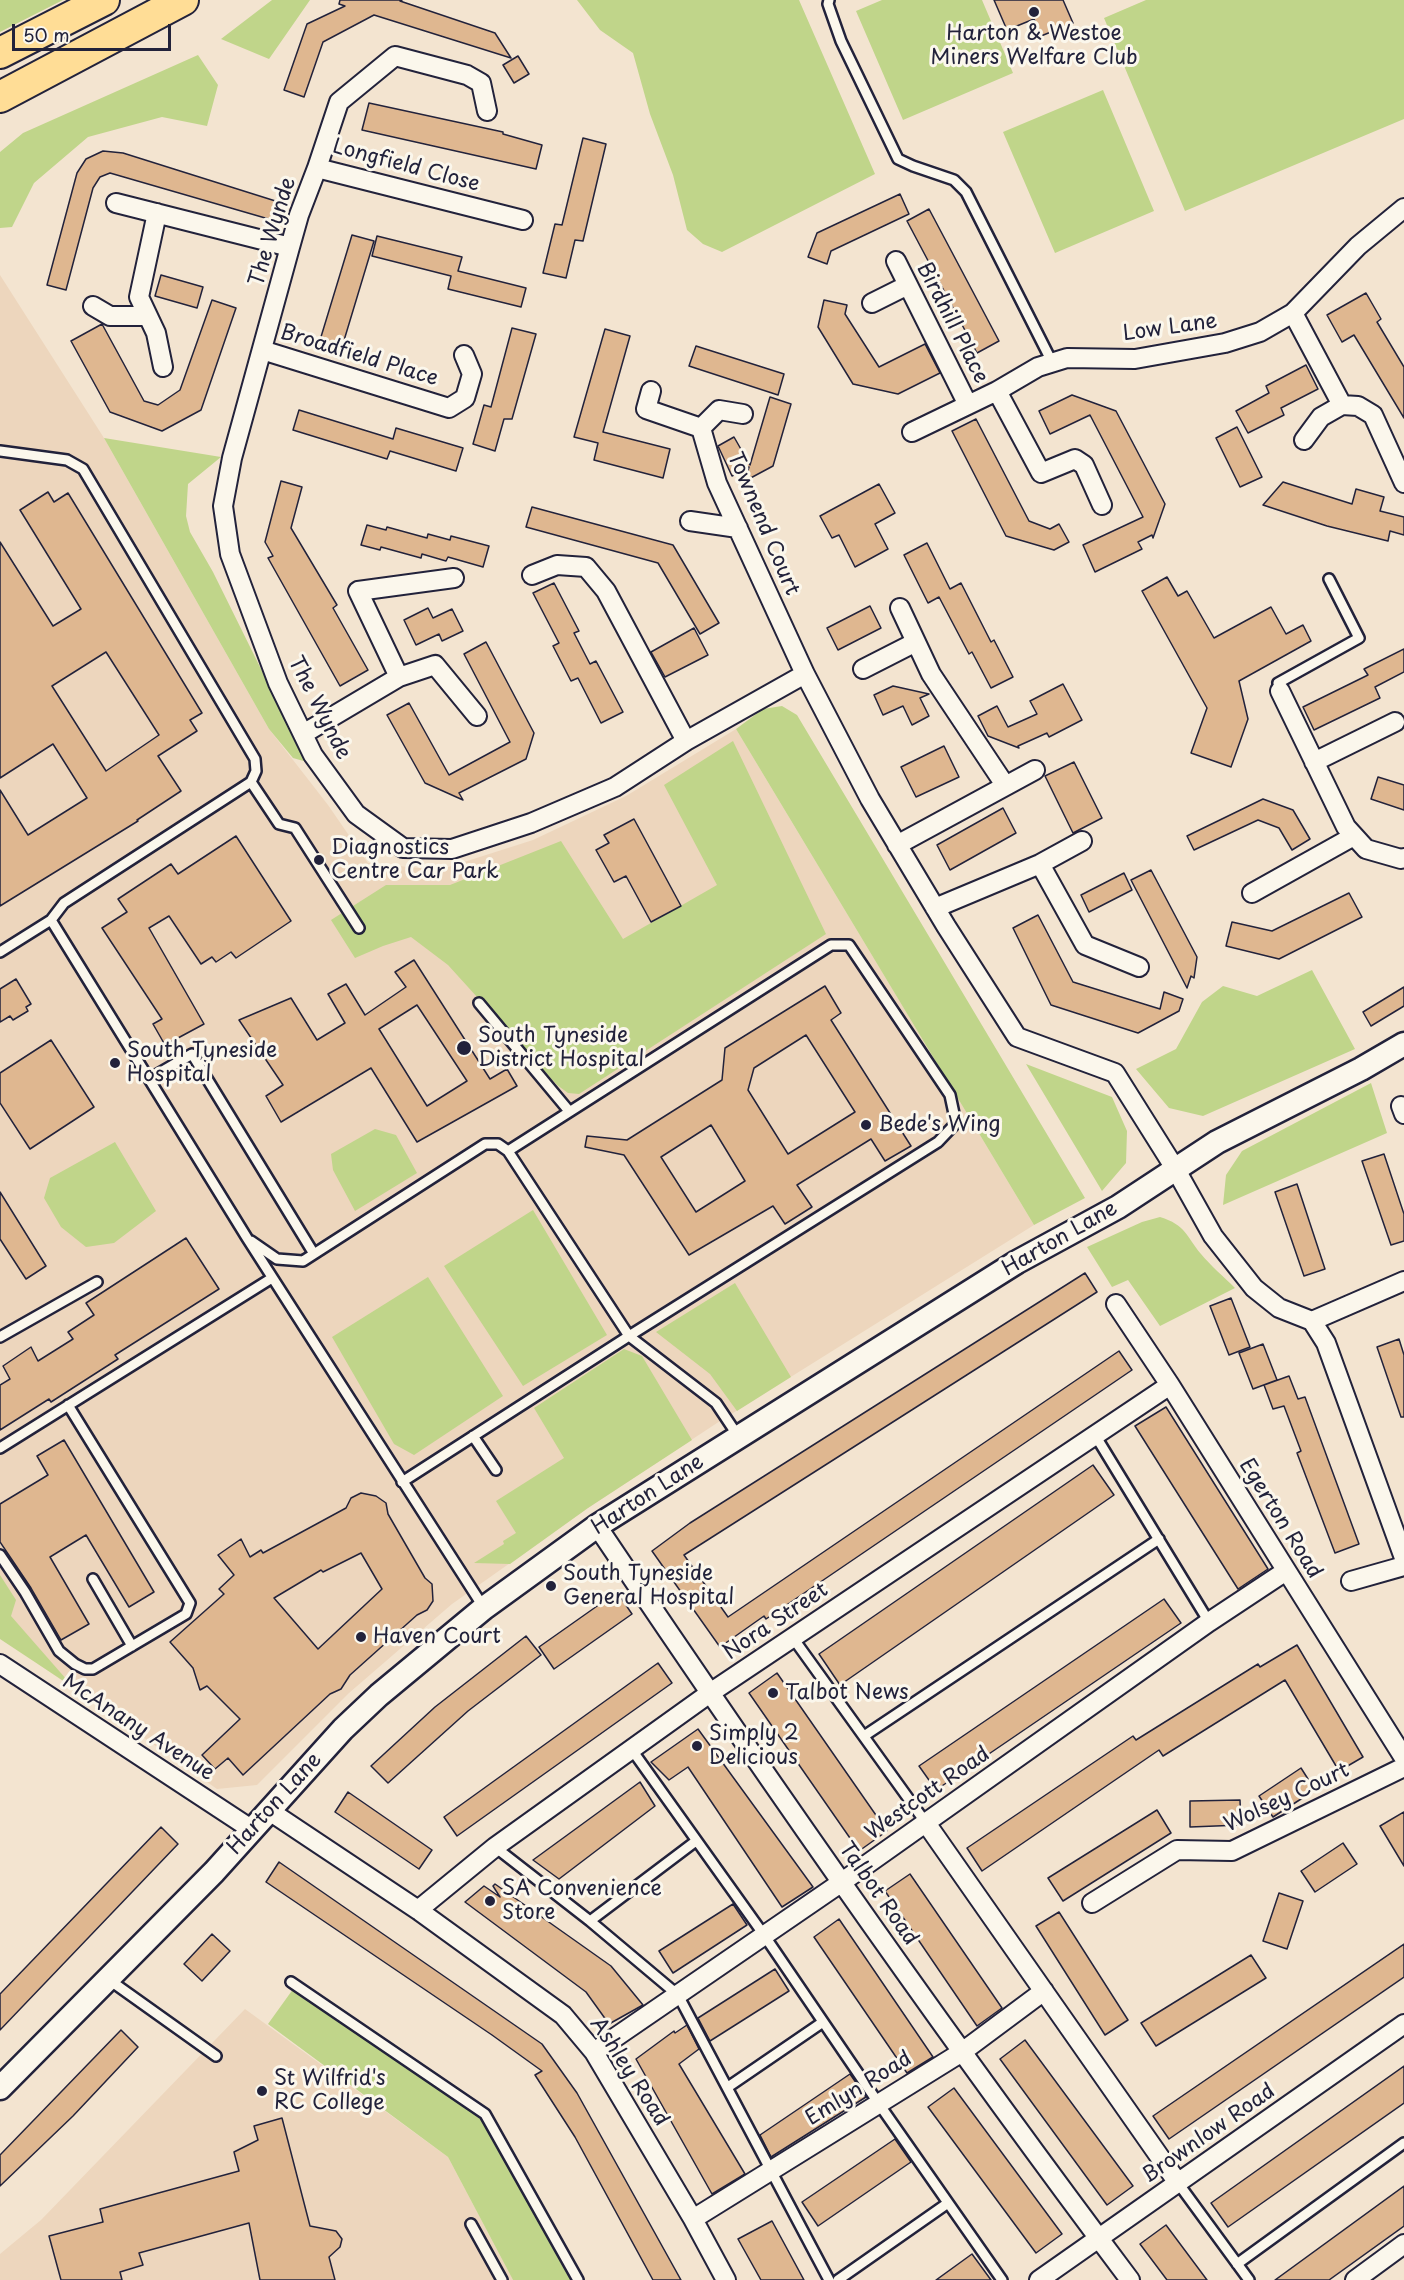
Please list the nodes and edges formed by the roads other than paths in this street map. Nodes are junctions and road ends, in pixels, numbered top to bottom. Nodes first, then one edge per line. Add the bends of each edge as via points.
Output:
1 (104, 0) edge
2 (183, 0) edge
3 (829, 0) edge
4 (0, 53) edge
5 (0, 97) edge
6 (487, 111) dead end
7 (317, 168) junction
8 (116, 203) dead end
9 (1404, 208) edge
10 (157, 213) junction
11 (523, 220) dead end
12 (290, 247) junction
13 (896, 261) dead end
14 (908, 285) junction
15 (872, 303) dead end
16 (93, 306) dead end
17 (1293, 313) junction
18 (148, 316) junction
19 (262, 350) junction
20 (464, 355) dead end
21 (1052, 362) junction
22 (163, 367) dead end
23 (651, 391) dead end
24 (997, 391) junction
25 (968, 405) junction
26 (1342, 405) junction
27 (743, 414) dead end
28 (701, 428) junction
29 (912, 432) dead end
30 (1304, 440) dead end
31 (0, 451) edge
32 (1404, 483) edge
33 (1102, 505) dead end
34 (690, 521) dead end
35 (738, 528) junction
36 (532, 575) dead end
37 (454, 578) dead end
38 (1329, 579) dead end
39 (900, 608) dead end
40 (916, 642) junction
41 (863, 669) dead end
42 (805, 674) junction
43 (399, 677) junction
44 (1280, 691) joint
45 (477, 716) dead end
46 (1395, 722) dead end
47 (303, 734) junction
48 (686, 741) junction
49 (1314, 762) junction
50 (1035, 770) dead end
51 (251, 782) junction
52 (1005, 785) junction
53 (1354, 836) junction
54 (1082, 841) dead end
55 (897, 845) junction
56 (1404, 858) edge
57 (1040, 864) junction
58 (1252, 893) dead end
59 (935, 908) junction
60 (51, 920) junction
61 (359, 928) dead end
62 (0, 952) edge
63 (1139, 967) dead end
64 (479, 1003) dead end
65 (1404, 1044) edge
66 (149, 1079) junction
67 (569, 1111) junction
68 (508, 1150) junction
69 (1176, 1170) junction
70 (247, 1238) junction
71 (314, 1254) junction
72 (272, 1278) junction
73 (1404, 1281) edge
74 (97, 1282) dead end
75 (1116, 1304) dead end
76 (1312, 1321) junction
77 (629, 1335) junction
78 (0, 1337) edge
79 (1170, 1384) junction
80 (68, 1404) junction
81 (1095, 1435) junction
82 (473, 1436) junction
83 (739, 1438) junction
84 (0, 1448) edge
85 (496, 1470) dead end
86 (402, 1482) junction
87 (597, 1526) junction
88 (1159, 1539) junction
89 (0, 1555) edge
90 (1404, 1558) edge
91 (1404, 1566) edge
92 (1286, 1571) junction
93 (93, 1579) dead end
94 (1351, 1581) dead end
95 (484, 1608) junction
96 (1209, 1622) junction
97 (793, 1638) junction
98 (132, 1646) junction
99 (0, 1664) edge
100 (710, 1693) junction
101 (864, 1736) junction
102 (633, 1750) junction
103 (1404, 1758) edge
104 (1404, 1767) edge
105 (268, 1810) junction
106 (926, 1822) junction
107 (251, 1829) junction
108 (696, 1841) junction
109 (495, 1847) junction
110 (842, 1882) junction
111 (1092, 1903) dead end
112 (418, 1910) junction
113 (590, 1921) junction
114 (764, 1935) junction
115 (108, 1979) junction
116 (291, 1982) dead end
117 (1044, 1991) junction
118 (678, 1995) junction
119 (823, 2022) junction
120 (1404, 2024) edge
121 (594, 2052) junction
122 (962, 2052) junction
123 (216, 2056) dead end
124 (728, 2087) junction
125 (0, 2088) edge
126 (879, 2104) junction
127 (1404, 2144) edge
128 (771, 2171) junction
129 (1178, 2183) junction
130 (948, 2204) junction
131 (693, 2219) junction
132 (471, 2224) dead end
133 (1099, 2238) junction
134 (1404, 2244) edge
135 (1237, 2264) junction
136 (502, 2280) edge
137 (578, 2280) edge
138 (726, 2280) edge
139 (830, 2280) edge
140 (838, 2280) edge
141 (1002, 2280) edge
142 (1039, 2280) edge
143 (1130, 2280) edge
144 (1249, 2280) edge
145 (1355, 2280) edge

1 - 4 highway
2 - 5 highway
3 - 21 lane via 841,41 898,159 954,180 966,192
6 - 7 street, Longfield Close via 481,83 467,75 395,56 339,102
7 - 11 street, Longfield Close
7 - 12 street, The Wynde
8 - 10 street
9 - 17 street, Low Lane via 1358,246
10 - 12 street
10 - 18 street via 139,297
12 - 19 street, The Wynde
13 - 14 street, Birdhill Place
14 - 15 street
14 - 25 street, Birdhill Place
16 - 18 street via 110,316
17 - 21 street, Low Lane via 1260,332 1225,343 1135,359 1067,358
17 - 26 street
18 - 22 street
19 - 20 street, Broadfield Place via 449,408 465,398 472,374
19 - 47 street, The Wynde via 232,458 224,506 230,554 278,683
21 - 24 street, Low Lane
23 - 28 street via 646,409
24 - 25 street, Low Lane
24 - 33 street via 1041,473 1075,459 1084,465
25 - 29 street, Low Lane
26 - 30 street via 1321,417
26 - 32 street via 1358,406 1373,416
27 - 28 street via 719,410
28 - 35 street, Townend Court via 717,483
31 - 51 lane via 67,460 83,469 255,759 256,771
34 - 35 street
35 - 42 street, Townend Court
36 - 48 street via 557,565 586,567 606,591
37 - 43 street via 358,591
38 - 44 lane via 1359,638 1278,683
39 - 40 street
40 - 41 street
40 - 52 street via 931,674
42 - 48 street, The Wynde
42 - 55 street, Townend Court
43 - 45 street via 435,665
43 - 47 street
44 - 49 street
46 - 49 street
47 - 48 street, The Wynde via 313,755 356,814 403,848 452,849 531,823 615,787
49 - 53 street
50 - 52 street
51 - 60 lane via 64,903
51 - 61 lane via 279,824 295,828
52 - 55 street
53 - 56 street via 1366,849
53 - 58 street
54 - 57 street
55 - 59 street, Townend Court
57 - 59 street
57 - 63 street via 1085,945
59 - 69 street, Townend Court via 1017,1037 1115,1073
60 - 62 lane
60 - 66 lane
64 - 67 lane
65 - 69 street, Harton Lane via 1217,1142
66 - 70 lane
66 - 71 lane via 192,1054
67 - 68 lane
67 - 77 lane via 831,945 849,945 950,1095 956,1123 938,1142
68 - 71 lane via 498,1144 485,1144
68 - 77 lane
69 - 76 street, Townend Court via 1213,1236 1254,1288 1279,1308
69 - 83 street, Harton Lane via 1017,1262
70 - 71 lane via 277,1259 303,1261
70 - 72 lane
72 - 80 lane
72 - 86 lane
73 - 76 street
74 - 78 lane
75 - 79 street, Egerton Road
76 - 90 street via 1326,1343
77 - 82 lane
77 - 83 lane via 716,1402
79 - 81 street, Nora Street
79 - 92 street, Egerton Road
80 - 84 lane
80 - 98 lane via 190,1603 186,1614
81 - 88 lane
81 - 97 street, Nora Street
82 - 85 lane
82 - 86 lane
83 - 87 street, Harton Lane
86 - 95 lane
87 - 95 street, Harton Lane
87 - 100 street, Talbot Road
88 - 96 lane
88 - 101 lane
89 - 98 lane via 59,1651 75,1664 93,1669
91 - 94 street
92 - 96 street, Westcott Road
92 - 103 street, Egerton Road
93 - 98 lane
95 - 105 street, Harton Lane via 379,1695
96 - 106 street, Westcott Road
97 - 100 street, Nora Street
97 - 101 lane
99 - 107 street, McAnany Avenue
100 - 102 street, Nora Street
100 - 110 street, Talbot Road
101 - 106 lane
102 - 108 lane
102 - 109 street, Nora Street
104 - 111 street, Wolsey Court via 1232,1851 1177,1850
105 - 107 street, Harton Lane
105 - 112 street, Ashley Road
106 - 110 street, Westcott Road
106 - 117 street
107 - 115 street, Harton Lane
108 - 113 lane
108 - 114 lane
109 - 112 street, Nora Street
109 - 113 lane
110 - 114 street, Westcott Road
110 - 122 street, Talbot Road
112 - 121 street, Ashley Road via 563,2015
113 - 118 lane
114 - 118 street, Westcott Road
114 - 119 lane
115 - 123 lane
115 - 125 street, Harton Lane
116 - 137 lane via 485,2114
117 - 122 street, Emlyn Road
117 - 129 street
118 - 121 street, Westcott Road
118 - 124 lane
119 - 124 lane
119 - 126 lane
120 - 129 street, Brownlow Road
121 - 131 street, Ashley Road
122 - 126 street, Emlyn Road
122 - 133 street, Talbot Road
124 - 128 lane
126 - 128 street, Emlyn Road
126 - 130 lane
127 - 135 lane
128 - 131 street, Emlyn Road
128 - 139 lane
129 - 133 street, Brownlow Road
129 - 135 lane
130 - 140 lane
130 - 141 lane
131 - 138 street, Ashley Road
132 - 136 lane
133 - 142 street, Brownlow Road
133 - 143 street, Talbot Road
134 - 145 street
135 - 144 lane

